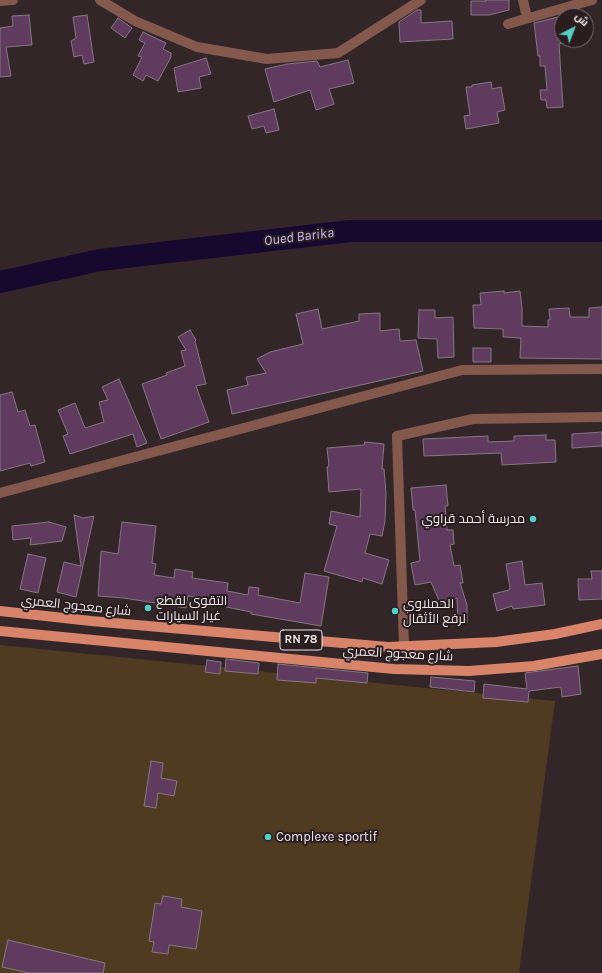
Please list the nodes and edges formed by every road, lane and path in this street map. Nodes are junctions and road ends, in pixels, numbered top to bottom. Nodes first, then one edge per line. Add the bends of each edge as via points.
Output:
1 (13, 0) edge
2 (100, 0) edge
3 (421, 0) edge
4 (523, 0) edge
5 (592, 0) edge
6 (0, 1) edge
7 (527, 18) junction
8 (508, 24) dead end
9 (602, 369) edge
10 (602, 417) edge
11 (0, 493) edge
12 (0, 611) edge
13 (602, 624) edge
14 (0, 631) edge
15 (404, 646) junction
16 (602, 654) edge

1 - 6 street
2 - 3 street via 136,21 197,47 267,59 338,53
4 - 7 street
5 - 7 street
7 - 8 street
9 - 11 street via 462,370
10 - 15 street via 473,419 397,436
12 - 15 main road, شارع معجوج العمري / RN 78 via 388,648
13 - 15 main road, شارع معجوج العمري / RN 78 via 496,642
14 - 16 main road, شارع معجوج العمري / RN 78 via 394,669 470,671 513,668

